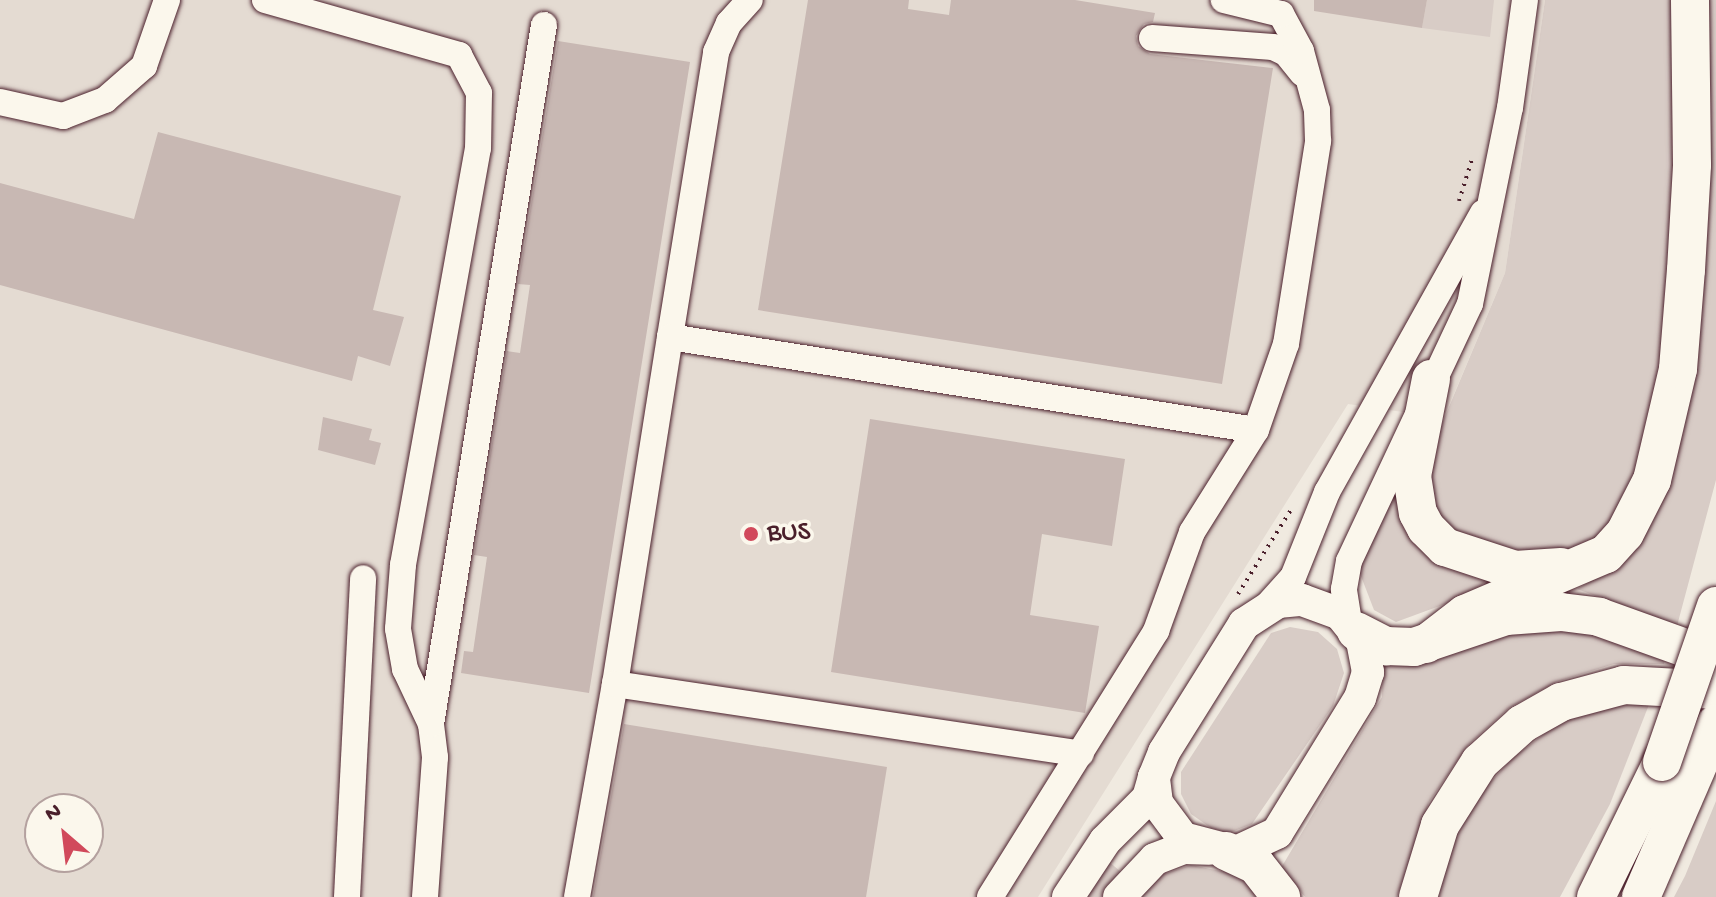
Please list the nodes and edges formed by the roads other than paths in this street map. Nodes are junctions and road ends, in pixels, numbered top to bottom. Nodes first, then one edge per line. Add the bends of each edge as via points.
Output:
1 (167, 0) edge
2 (265, 0) edge
3 (750, 0) edge
4 (1224, 0) edge
5 (1525, 0) edge
6 (1690, 0) edge
7 (544, 25) dead end
8 (1152, 38) dead end
9 (1307, 79) junction
10 (0, 102) edge
11 (1493, 196) junction
12 (670, 337) junction
13 (1431, 379) junction
14 (1256, 430) junction
15 (1606, 554) junction
16 (363, 578) dead end
17 (1716, 606) edge
18 (1266, 607) junction
19 (1352, 627) junction
20 (1426, 644) junction
21 (1706, 652) edge
22 (615, 684) junction
23 (1716, 690) edge
24 (431, 724) junction
25 (1716, 724) edge
26 (1081, 754) junction
27 (1154, 777) junction
28 (1219, 850) junction
29 (1278, 895) edge
30 (347, 897) edge
31 (425, 897) edge
32 (577, 897) edge
33 (990, 897) edge
34 (1068, 897) edge
35 (1119, 897) edge
36 (1418, 897) edge
37 (1596, 897) edge
38 (1641, 897) edge

1 - 10 street via 144,66 105,100 63,116
2 - 24 street via 459,55 479,93 478,148 402,578 398,629 405,669
3 - 12 street via 729,23 716,52
4 - 9 street via 1281,14 1301,51
5 - 11 street
6 - 15 highway via 1692,165 1678,369 1652,480 1625,533
7 - 24 street
8 - 9 street via 1273,47 1286,53
9 - 14 street via 1317,110 1318,141 1286,344
11 - 13 street via 1470,304
11 - 18 street via 1327,492 1293,577
12 - 14 street
12 - 22 street
13 - 15 highway via 1412,476 1418,513 1445,547 1515,570 1555,568
13 - 19 street via 1349,561 1344,589
14 - 26 street via 1197,523 1165,613
15 - 20 highway via 1465,614
16 - 30 street
17 - 37 highway, bridge via 1662,762
18 - 19 main road via 1302,600 1329,607
18 - 27 main road via 1244,624 1164,752
19 - 20 highway via 1386,646
19 - 28 main road via 1368,662 1360,698 1277,833 1255,847
20 - 21 highway via 1506,616 1561,612 1599,617
22 - 26 street
22 - 32 street
23 - 36 highway via 1624,685 1561,702 1522,724 1480,762 1440,825
24 - 31 street via 435,757
25 - 38 highway
26 - 33 street
27 - 28 main road via 1157,803 1172,829
27 - 34 main road via 1148,798 1105,841
28 - 29 highway via 1256,865
28 - 35 main road via 1184,848 1155,859

